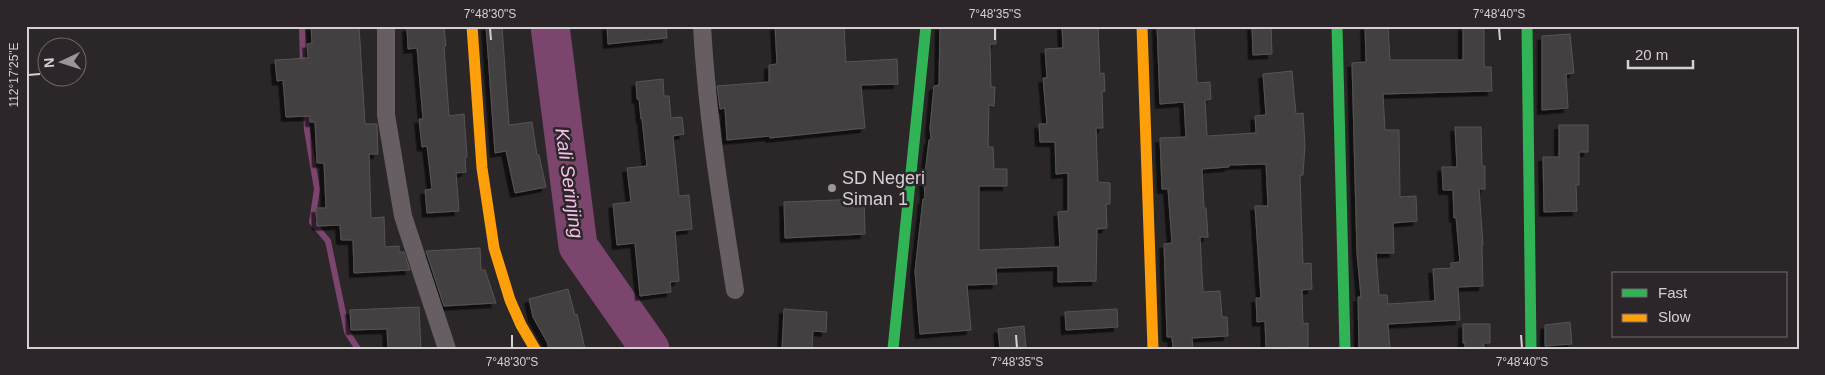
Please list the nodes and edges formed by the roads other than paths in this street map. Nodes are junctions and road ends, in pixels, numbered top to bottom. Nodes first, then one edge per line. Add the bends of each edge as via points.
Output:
1 (386, 26) edge
2 (472, 26) edge
3 (702, 26) edge
4 (926, 26) edge
5 (1142, 26) edge
6 (1337, 26) edge
7 (1527, 26) edge
8 (735, 290) dead end
9 (447, 349) edge
10 (535, 349) edge
11 (893, 349) edge
12 (1152, 349) edge
13 (1345, 349) edge
14 (1531, 349) edge

1 - 9 street via 386,115 403,216
2 - 10 street via 488,218 499,271
3 - 8 street via 717,174
4 - 11 street
5 - 12 street
6 - 13 street
7 - 14 street

